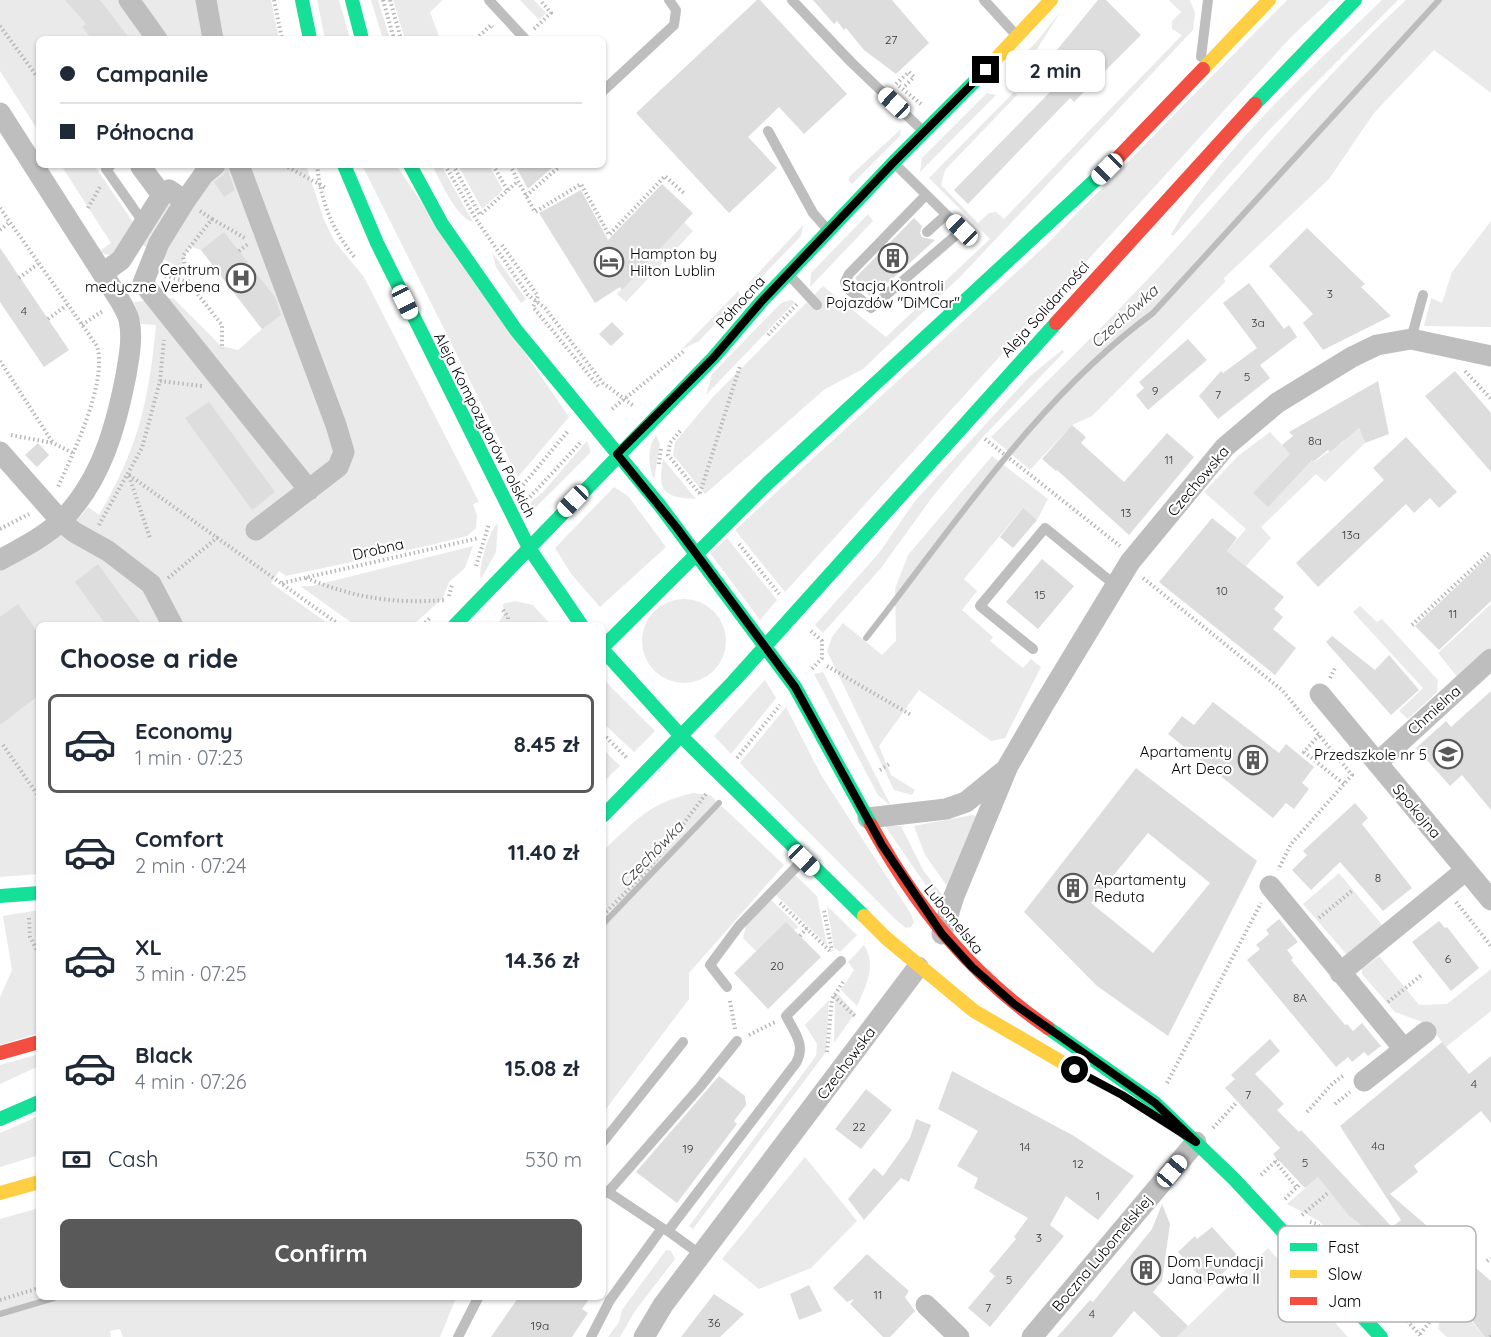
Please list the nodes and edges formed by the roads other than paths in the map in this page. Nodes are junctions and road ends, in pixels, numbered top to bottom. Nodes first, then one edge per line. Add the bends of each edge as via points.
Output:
1 (129, 0) edge
2 (206, 0) edge
3 (302, 0) edge
4 (352, 0) edge
5 (489, 0) edge
6 (669, 0) edge
7 (792, 0) edge
8 (984, 0) edge
9 (1051, 0) edge
10 (1269, 0) edge
11 (1356, 0) edge
12 (1207, 2) edge
13 (155, 36) edge
14 (212, 36) edge
15 (309, 36) edge
16 (361, 36) edge
17 (522, 36) edge
18 (1018, 38) junction
19 (1197, 74) junction
20 (606, 88) edge
21 (0, 113) edge
22 (768, 131) dead end
23 (924, 132) junction
24 (893, 163) junction
25 (142, 168) edge
26 (211, 168) edge
27 (240, 168) edge
28 (345, 168) edge
29 (412, 168) edge
30 (110, 169) edge
31 (162, 195) junction
32 (926, 195) junction
33 (185, 201) junction
34 (946, 214) junction
35 (143, 222) junction
36 (829, 231) junction
37 (927, 232) dead end
38 (103, 273) junction
39 (788, 274) junction
40 (1423, 295) dead end
41 (817, 305) dead end
42 (1411, 339) junction
43 (1491, 356) edge
44 (0, 452) edge
45 (617, 454) junction
46 (309, 490) junction
47 (61, 521) junction
48 (256, 530) dead end
49 (529, 548) junction
50 (695, 552) junction
51 (0, 560) edge
52 (1115, 585) junction
53 (171, 622) edge
54 (458, 622) edge
55 (579, 622) edge
56 (606, 645) edge
57 (766, 646) junction
58 (1033, 649) dead end
59 (606, 651) edge
60 (1491, 659) edge
61 (1320, 694) dead end
62 (681, 736) junction
63 (1377, 763) junction
64 (1008, 766) junction
65 (606, 813) edge
66 (868, 818) junction
67 (804, 860) junction
68 (1466, 870) junction
69 (1270, 886) dead end
70 (33, 894) edge
71 (0, 896) edge
72 (1491, 900) edge
73 (932, 949) junction
74 (841, 961) dead end
75 (1340, 973) junction
76 (727, 987) road end
77 (1426, 1032) dead end
78 (737, 1041) road end
79 (683, 1042) dead end
80 (36, 1043) edge
81 (1404, 1049) junction
82 (0, 1053) edge
83 (1084, 1075) dead end
84 (1364, 1081) dead end
85 (1103, 1085) dead end
86 (36, 1103) edge
87 (0, 1119) edge
88 (1204, 1135) junction
89 (606, 1138) edge
90 (36, 1183) edge
91 (606, 1192) edge
92 (0, 1193) edge
93 (606, 1194) edge
94 (1278, 1227) edge
95 (665, 1229) junction
96 (701, 1255) junction
97 (477, 1300) edge
98 (926, 1305) dead end
99 (1366, 1322) edge
100 (458, 1337) edge
101 (591, 1337) edge
102 (644, 1337) edge
103 (960, 1337) edge
104 (1032, 1337) edge
105 (1380, 1337) edge

1 - 13 street
2 - 14 street
3 - 15 street
4 - 16 street
5 - 17 lane
6 - 20 lane via 676,10 674,24
7 - 23 lane
8 - 18 lane
9 - 18 street, Północna
10 - 19 street
11 - 57 street, Aleja Solidarności via 1204,157
12 - 19 lane via 1205,41
18 - 23 street, Północna
19 - 50 street via 1058,217
21 - 38 street
22 - 36 lane via 813,213
23 - 24 street, Północna
24 - 32 lane
24 - 36 street, Północna
25 - 31 street
26 - 33 street
27 - 46 street via 344,452 338,467
28 - 49 street, Aleja Kompozytorów Polskich via 377,243
29 - 45 street via 442,224 497,303
30 - 35 lane
31 - 33 street via 169,190
31 - 35 street
32 - 34 lane
32 - 34 lane via 844,282 862,295 871,308 962,230
33 - 46 street via 159,243 143,283
34 - 37 lane
35 - 38 street via 121,260
36 - 39 street, Północna
38 - 47 street via 129,321 128,364 104,455 80,499
39 - 41 lane
39 - 45 street, Północna via 714,357
40 - 42 lane
42 - 43 street, Czechowska
42 - 52 street, Czechowska via 1377,345 1352,357 1255,420 1194,483
44 - 47 street
45 - 49 street, Północna
45 - 50 street
46 - 48 street
47 - 51 street
47 - 53 street via 108,551 153,589
49 - 54 street, Północna
49 - 55 street, Aleja Kompozytorów Polskich
50 - 56 street
50 - 57 street, Lubomelska
52 - 58 lane via 1045,528 980,606
52 - 64 street, Czechowska
57 - 62 street, Aleja Solidarności
57 - 66 street, Lubomelska via 805,702
59 - 62 street, Lubomelska
60 - 63 street, Chmielna
61 - 63 street, Spokojna
62 - 65 street
62 - 67 street, Lubomelska
63 - 68 street, Spokojna
64 - 66 street, Czechowska via 966,802 946,809
64 - 73 street, Czechowska
66 - 73 street, Lubomelska via 901,876
67 - 73 street, Lubomelska
67 - 76 lane via 739,926 710,965
68 - 72 street, Spokojna
68 - 75 street
69 - 75 street
70 - 71 street
73 - 83 street, Lubomelska via 998,1026
73 - 88 street, Lubomelska via 972,967 1014,1004
73 - 96 street, Czechowska
74 - 95 lane via 786,1016 801,1044 796,1063
75 - 81 street
77 - 81 street
78 - 91 lane
79 - 89 lane
80 - 82 street
81 - 84 street
85 - 88 street, Lubomelska
86 - 87 street
88 - 94 street, Lubomelska via 1234,1179
88 - 104 street, Boczna Lubomelskiej
90 - 92 street
93 - 95 lane
95 - 96 lane
95 - 101 lane via 610,1300
96 - 102 street, Czechowska
97 - 100 lane
98 - 103 street
99 - 105 street, Lubomelska

